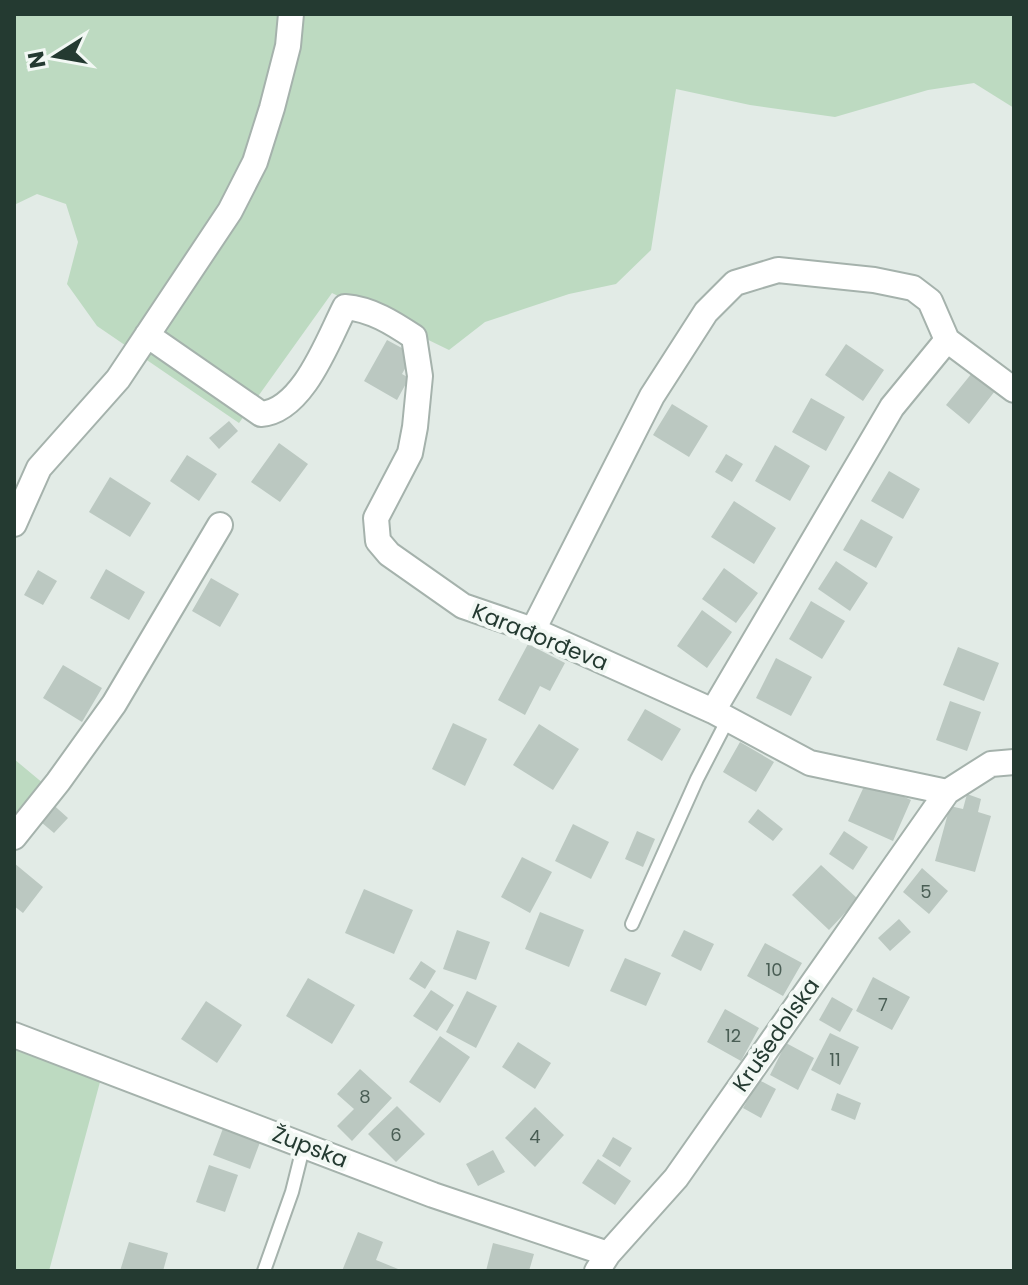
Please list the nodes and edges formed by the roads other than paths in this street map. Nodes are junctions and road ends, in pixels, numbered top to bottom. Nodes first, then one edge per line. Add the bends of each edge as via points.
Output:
1 (291, 14) edge
2 (147, 335) junction
3 (947, 340) junction
4 (1014, 390) edge
5 (14, 524) edge
6 (220, 525) dead end
7 (533, 630) junction
8 (720, 715) junction
9 (1014, 762) edge
10 (947, 792) junction
11 (14, 837) edge
12 (632, 924) dead end
13 (14, 1035) edge
14 (304, 1144) junction
15 (602, 1263) edge
16 (264, 1271) edge

1 - 2 street via 288,46 255,162 230,211
2 - 5 street via 118,379 39,468
2 - 7 street, Karađorđeva via 261,414 272,413 300,392 345,307 385,319 414,337 420,376 415,427 410,453 376,518 378,541 463,606
3 - 4 street
3 - 7 street via 930,301 913,288 778,270 735,283 706,312 652,396
3 - 8 street via 892,407
6 - 11 street via 114,704
7 - 8 street, Karađorđeva
8 - 10 street, Karađorđeva via 810,763
8 - 12 lane
9 - 10 street via 991,764
10 - 15 street, Krušedolska via 676,1178
13 - 14 street, Župska
14 - 15 street, Župska
14 - 16 lane

